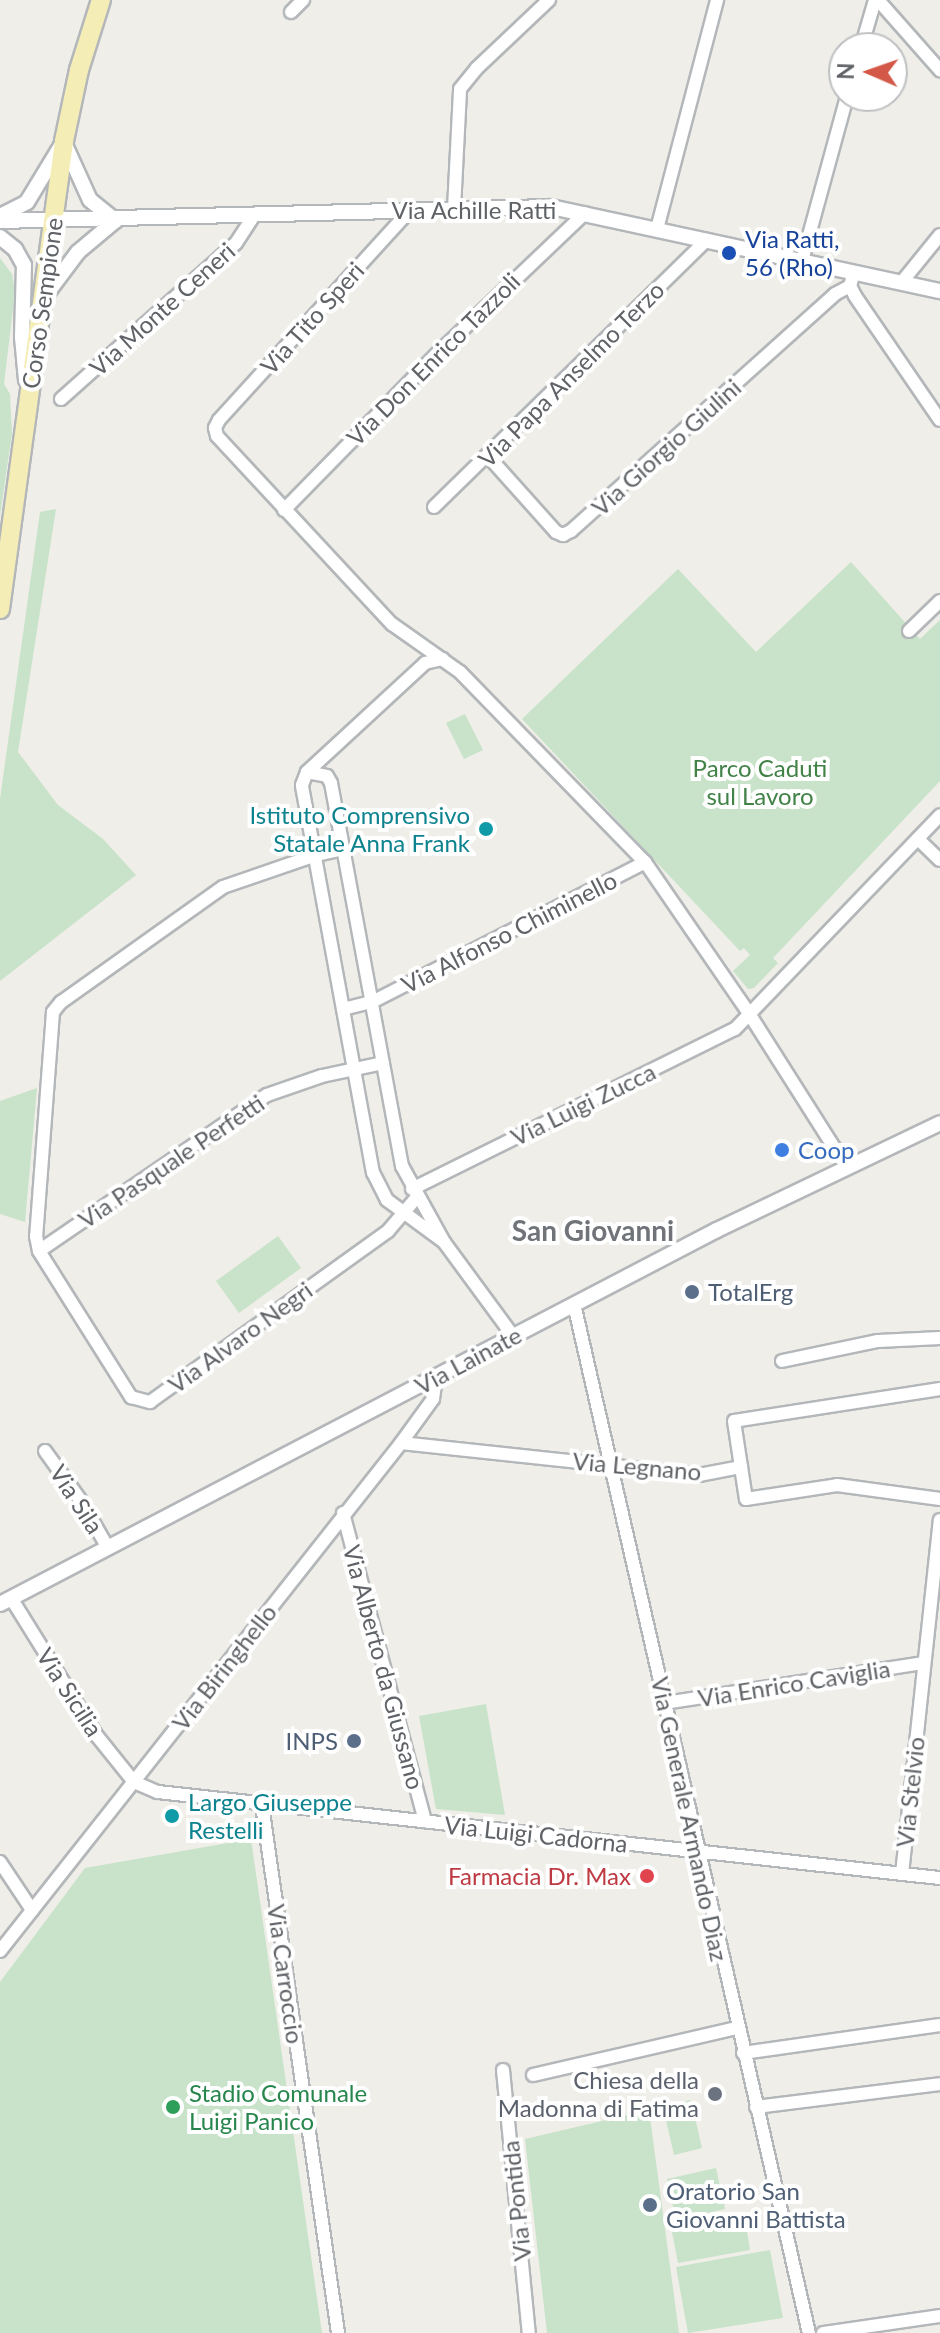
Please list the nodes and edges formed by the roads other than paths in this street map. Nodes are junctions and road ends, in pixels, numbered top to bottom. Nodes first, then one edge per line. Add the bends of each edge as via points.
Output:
1 (101, 0) edge
2 (303, 0) edge
3 (549, 0) edge
4 (717, 0) edge
5 (877, 0) edge
6 (291, 12) dead end
7 (866, 32) edge
8 (940, 70) edge
9 (843, 112) edge
10 (64, 141) junction
11 (411, 209) junction
12 (454, 209) junction
13 (585, 213) junction
14 (255, 214) junction
15 (0, 218) edge
16 (54, 221) junction
17 (116, 221) junction
18 (657, 229) junction
19 (940, 235) edge
20 (0, 237) edge
21 (707, 240) junction
22 (802, 261) junction
23 (852, 279) junction
24 (901, 283) junction
25 (940, 291) edge
26 (45, 296) junction
27 (61, 399) dead end
28 (29, 401) junction
29 (940, 420) edge
30 (488, 456) junction
31 (434, 507) dead end
32 (284, 510) junction
33 (940, 601) edge
34 (0, 609) edge
35 (909, 631) dead end
36 (443, 659) junction
37 (307, 772) junction
38 (940, 815) edge
39 (918, 839) junction
40 (344, 849) junction
41 (316, 855) junction
42 (940, 860) edge
43 (645, 862) junction
44 (372, 1002) junction
45 (343, 1009) junction
46 (750, 1015) junction
47 (383, 1063) junction
48 (354, 1068) junction
49 (940, 1123) edge
50 (847, 1168) junction
51 (412, 1189) junction
52 (387, 1200) junction
53 (404, 1211) junction
54 (444, 1242) junction
55 (39, 1251) junction
56 (574, 1304) junction
57 (513, 1336) junction
58 (940, 1338) edge
59 (782, 1361) dead end
60 (436, 1378) junction
61 (940, 1389) edge
62 (401, 1443) junction
63 (45, 1451) dead end
64 (609, 1465) junction
65 (741, 1467) junction
66 (940, 1499) edge
67 (343, 1513) junction
68 (940, 1520) edge
69 (108, 1548) junction
70 (6, 1601) edge
71 (923, 1663) junction
72 (665, 1703) junction
73 (134, 1782) junction
74 (262, 1805) junction
75 (425, 1821) junction
76 (697, 1852) junction
77 (0, 1862) edge
78 (902, 1874) junction
79 (940, 1878) edge
80 (32, 1910) junction
81 (0, 1951) edge
82 (940, 2025) edge
83 (737, 2028) junction
84 (743, 2053) junction
85 (503, 2070) dead end
86 (533, 2075) dead end
87 (940, 2084) edge
88 (756, 2107) junction
89 (940, 2316) edge
90 (338, 2333) edge
91 (529, 2333) edge
92 (809, 2333) edge
93 (823, 2333) edge

1 - 10 main road, Corso Sempione
2 - 6 street
3 - 12 street via 460,89
4 - 18 street
5 - 7 street
5 - 8 street
9 - 22 street
10 - 15 street via 27,202
10 - 16 main road, Corso Sempione
10 - 17 street via 90,200
11 - 12 street, Via Achille Ratti
11 - 14 street, Via Achille Ratti
11 - 32 street, Via Tito Speri via 215,428
12 - 13 street, Via Achille Ratti via 532,206
13 - 18 street, Via Achille Ratti
13 - 32 street, Via Don Enrico Tazzoli
14 - 17 street, Via Achille Ratti
14 - 27 street, Via Monte Ceneri via 236,243
15 - 16 street, Via Achille Ratti
16 - 17 street, Via Achille Ratti
16 - 26 main road, Corso Sempione
17 - 26 street via 78,252
18 - 21 street, Via Achille Ratti
19 - 24 street
20 - 28 street via 24,265 22,337
21 - 22 street, Via Achille Ratti
21 - 30 street, Via Papa Anselmo Terzo
22 - 23 street, Via Achille Ratti
23 - 24 street, Via Achille Ratti
23 - 29 street
23 - 30 street, Via Giorgio Giulini via 563,535
24 - 25 street, Via Achille Ratti
26 - 28 main road, Corso Sempione
28 - 34 main road, Corso Sempione
30 - 31 street, Via Papa Anselmo Terzo
32 - 36 street via 392,624
33 - 35 street
36 - 37 street via 425,663
36 - 43 street
37 - 40 street via 327,776 331,783
37 - 41 street via 302,785
38 - 39 street, Via Luigi Zucca
39 - 42 street
39 - 46 street, Via Luigi Zucca
40 - 41 street
40 - 44 street
41 - 45 street
41 - 55 street via 223,887 53,1012
43 - 44 street, Via Alfonso Chiminello
43 - 46 street
44 - 45 street, Via Alfonso Chiminello
44 - 47 street
45 - 48 street
46 - 50 street
46 - 51 street, Via Luigi Zucca via 735,1029
47 - 48 street, Via Pasquale Perfetti
47 - 51 street via 402,1166
48 - 52 street via 373,1173
48 - 55 street, Via Pasquale Perfetti via 267,1095
49 - 50 street, Via Lainate
50 - 56 street, Via Lainate
51 - 52 street via 399,1201
51 - 53 street
51 - 54 street
52 - 53 street
53 - 54 street
53 - 55 street, Via Alvaro Negri via 388,1231 150,1402 131,1397
54 - 57 street
56 - 57 street, Via Lainate
56 - 64 street, Via Generale Armando Diaz
57 - 60 street, Via Lainate
58 - 59 street via 878,1341
60 - 62 street, Via Biringhello via 433,1399
60 - 69 street, Via Lainate
61 - 65 street via 734,1421
62 - 64 street, Via Legnano
62 - 67 street, Via Biringhello
63 - 69 street, Via Sila
64 - 65 street, Via Legnano via 699,1475
64 - 72 street, Via Generale Armando Diaz
65 - 66 street via 746,1499 837,1485
67 - 73 street, Via Biringhello
67 - 75 street, Via Alberto da Giussano
68 - 71 street, Via Stelvio
69 - 70 street, Via Lainate
70 - 73 street, Via Sicilia
71 - 72 street, Via Enrico Caviglia
71 - 78 street, Via Stelvio
72 - 76 street, Via Generale Armando Diaz
73 - 74 street, Via Luigi Cadorna via 158,1792
73 - 80 street, Via Biringhello
74 - 75 street, Via Luigi Cadorna
74 - 90 street, Via Carroccio
75 - 76 street, Via Luigi Cadorna
76 - 78 street, Via Luigi Cadorna
76 - 83 street, Via Generale Armando Diaz
77 - 80 street
78 - 79 street, Via Luigi Cadorna
80 - 81 street, Via Biringhello
82 - 84 street
83 - 84 street, Via Generale Armando Diaz
83 - 86 street
84 - 88 street, Via Generale Armando Diaz
85 - 91 street, Via Pontida
87 - 88 street
88 - 92 street, Via Generale Armando Diaz
89 - 93 street

